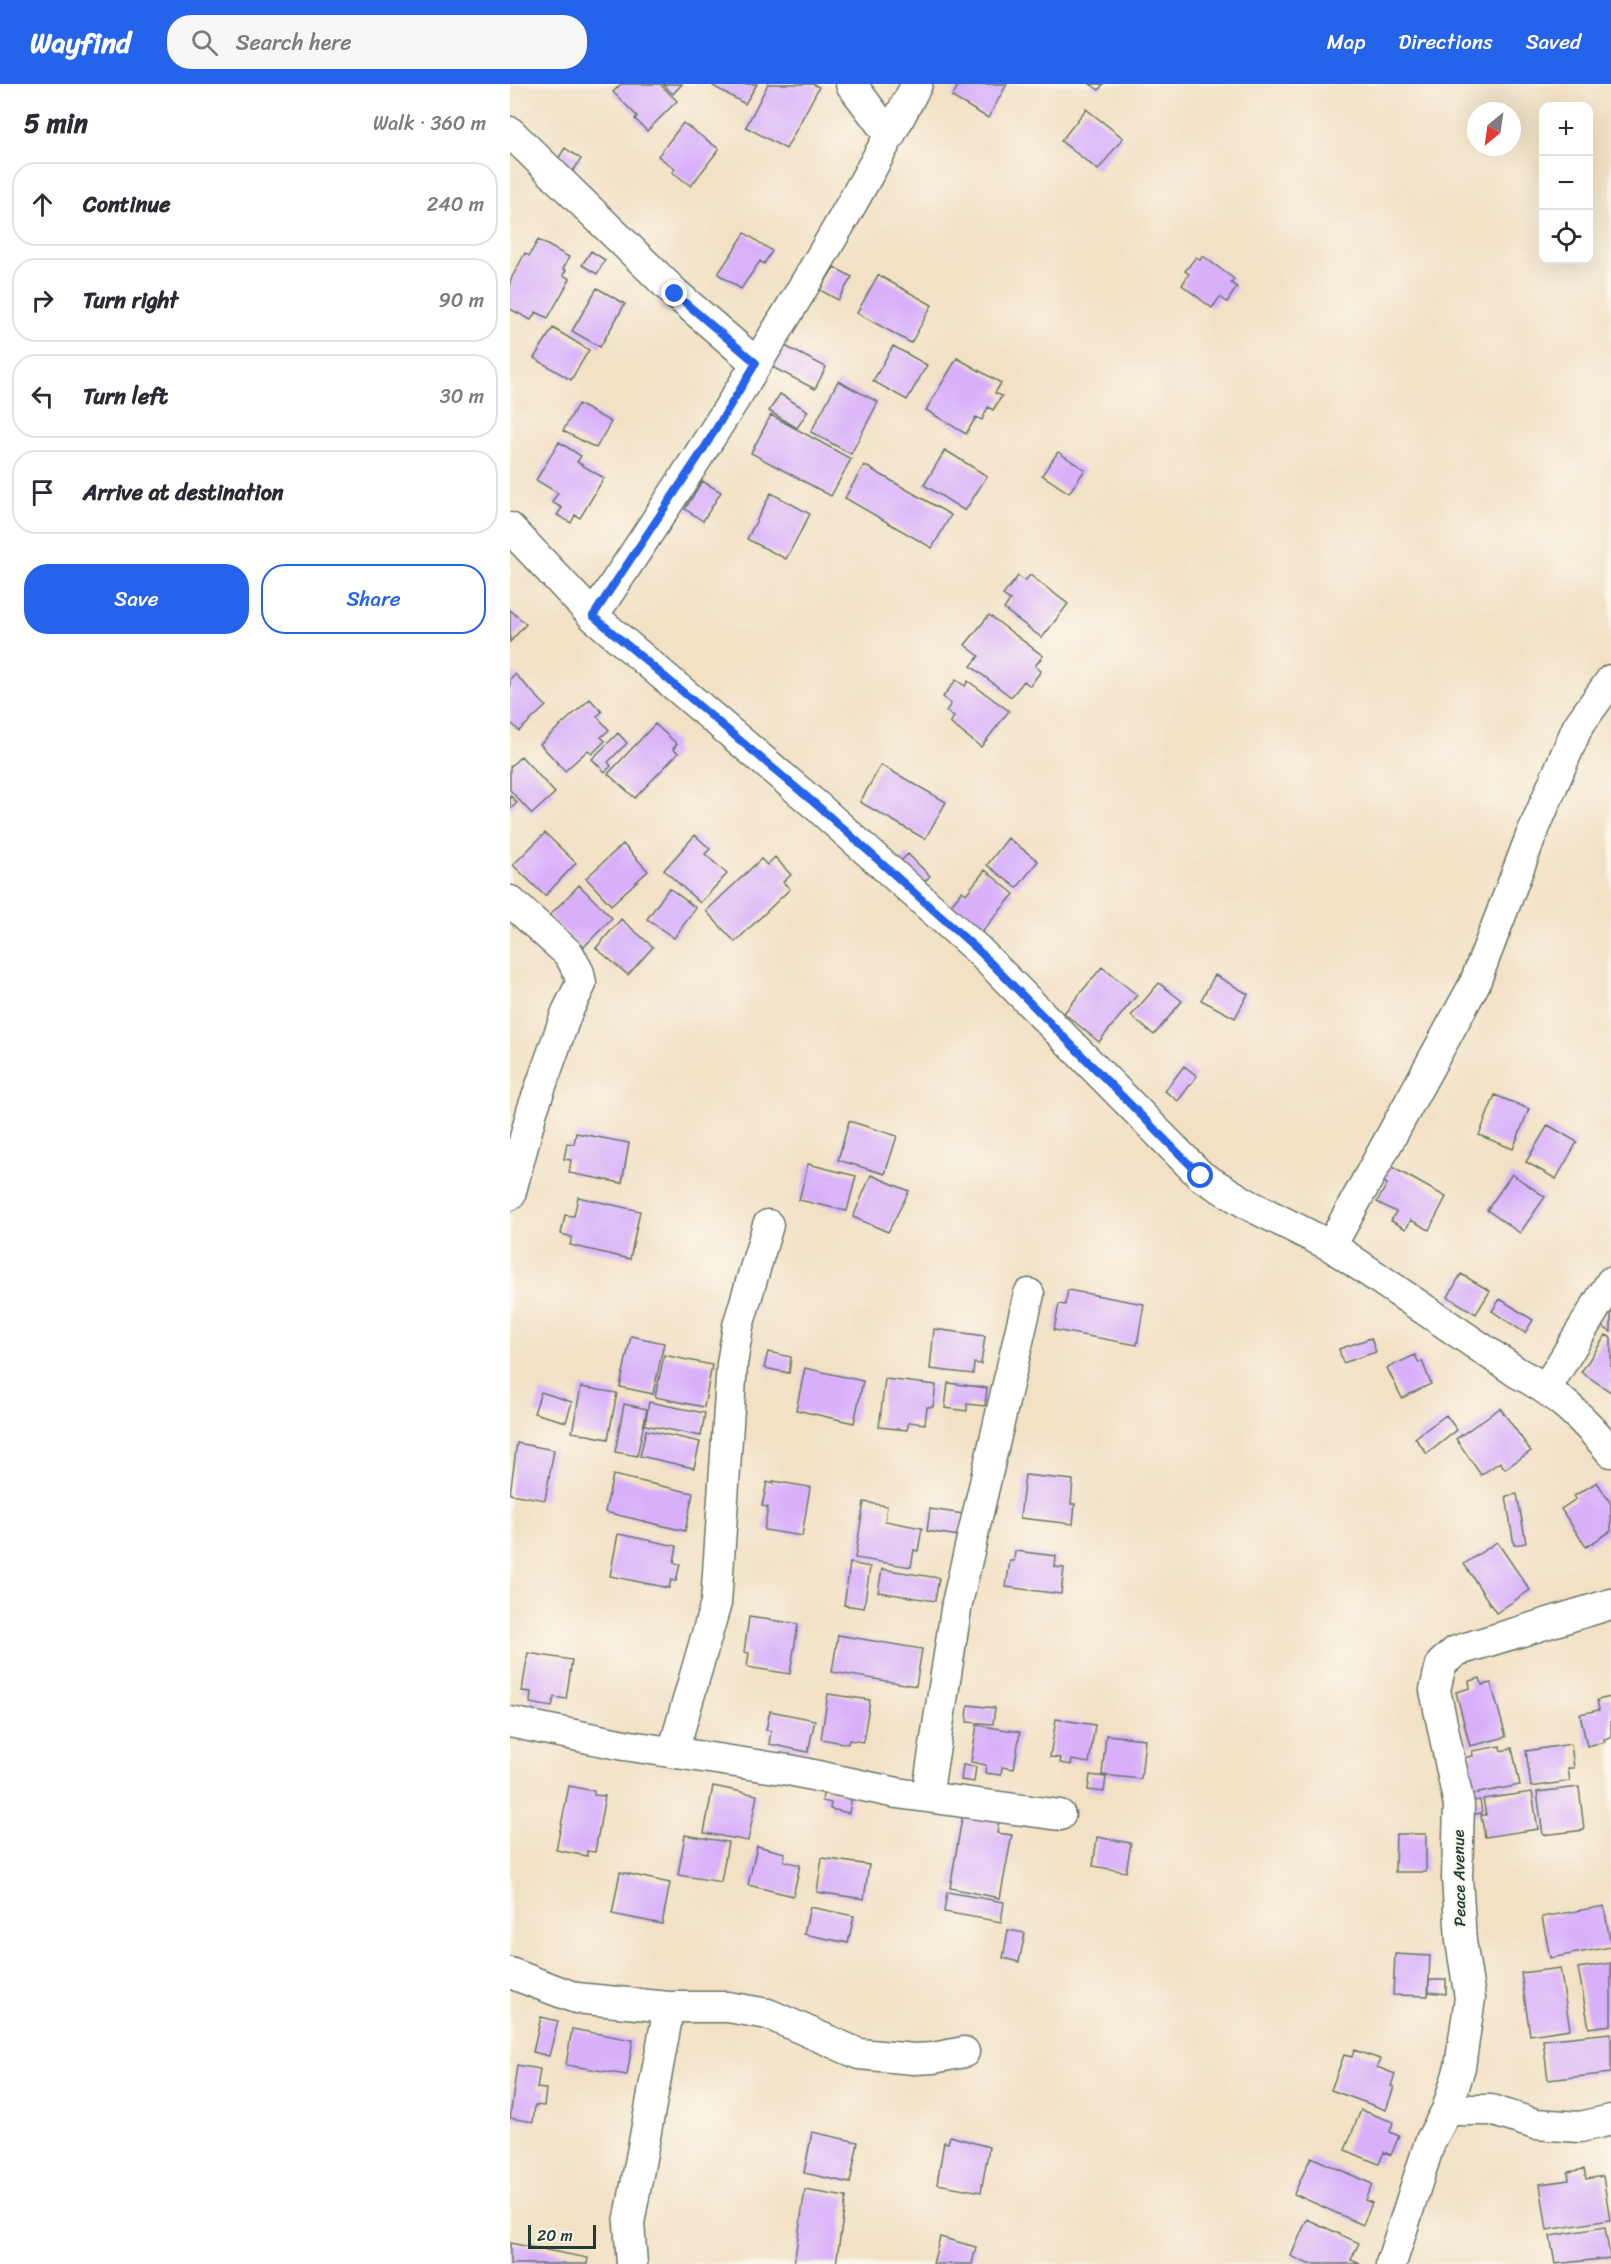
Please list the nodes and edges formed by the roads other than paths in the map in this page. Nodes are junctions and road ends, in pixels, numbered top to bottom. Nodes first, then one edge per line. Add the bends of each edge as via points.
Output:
1 (851, 84) edge
2 (917, 84) edge
3 (510, 132) edge
4 (890, 136) junction
5 (756, 363) junction
6 (510, 528) edge
7 (593, 616) junction
8 (1611, 680) edge
9 (510, 901) edge
10 (510, 1195) edge
11 (768, 1225) dead end
12 (1331, 1246) junction
13 (1611, 1282) edge
14 (1029, 1294) dead end
15 (1546, 1387) junction
16 (1611, 1452) edge
17 (1611, 1604) edge
18 (510, 1722) edge
19 (673, 1752) junction
20 (927, 1797) junction
21 (1060, 1815) dead end
22 (510, 1973) edge
23 (669, 2007) junction
24 (963, 2052) dead end
25 (1447, 2110) junction
26 (1611, 2120) edge
27 (632, 2264) edge
28 (1392, 2264) edge

1 - 4 street
2 - 4 street
3 - 5 street via 675,294
4 - 5 street
5 - 7 street
6 - 7 street
7 - 12 street via 819,807 978,950 1201,1176
8 - 12 street via 1578,726 1474,986
9 - 10 street via 569,954 580,984 532,1111
11 - 19 street via 738,1326 732,1364 716,1603
12 - 15 street via 1499,1361
13 - 15 street
14 - 20 street via 957,1603
15 - 16 street
17 - 25 street, Peace Avenue via 1456,1651 1441,1664 1435,1690 1459,1805 1457,1877 1470,1998 1460,2067
18 - 19 street
19 - 20 street
20 - 21 street
22 - 23 street via 576,1998
23 - 24 street via 728,2007 768,2014 859,2054 914,2059
23 - 27 street via 629,2223
25 - 26 street via 1491,2110 1535,2124 1580,2127
25 - 28 street, Peace Avenue via 1430,2142

